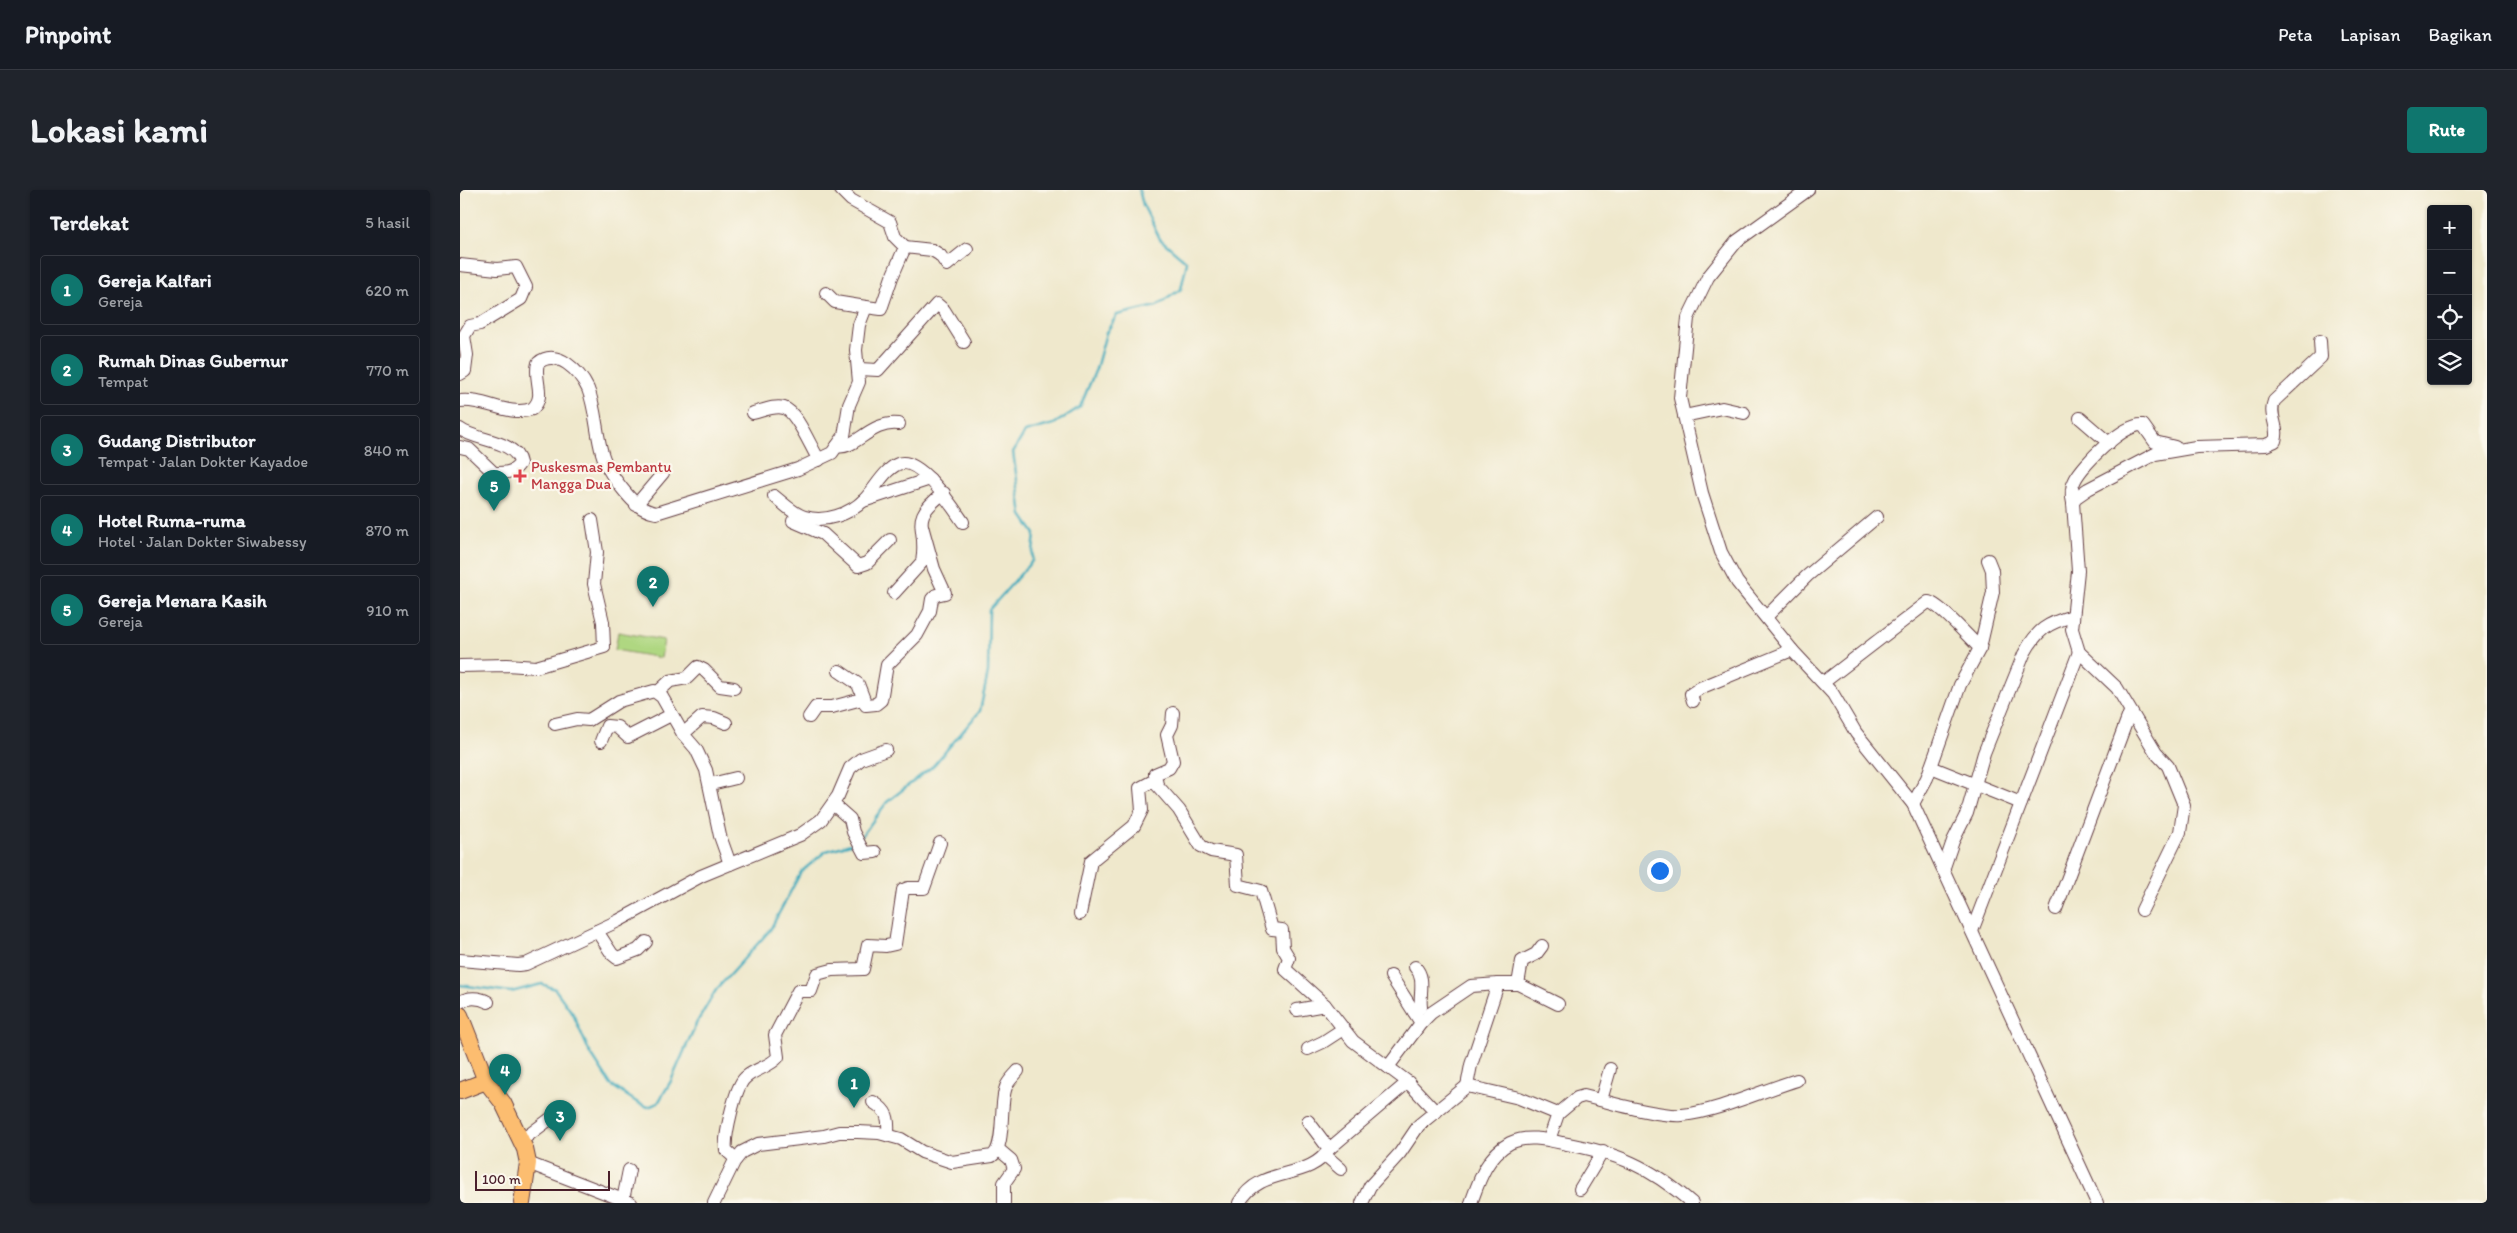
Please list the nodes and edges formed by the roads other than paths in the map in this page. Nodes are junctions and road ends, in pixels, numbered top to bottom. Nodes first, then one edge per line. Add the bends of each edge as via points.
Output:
1 (841, 190) edge
2 (1808, 190) edge
3 (905, 247) junction
4 (967, 249) dead end
5 (460, 265) edge
6 (826, 293) dead end
7 (866, 308) junction
8 (2320, 341) dead end
9 (964, 342) dead end
10 (858, 369) junction
11 (460, 374) edge
12 (460, 401) edge
13 (753, 413) dead end
14 (1744, 413) dead end
15 (1684, 416) junction
16 (2080, 418) dead end
17 (899, 424) dead end
18 (460, 429) edge
19 (2109, 443) junction
20 (837, 446) junction
21 (460, 447) edge
22 (2182, 449) junction
23 (819, 460) junction
24 (664, 472) dead end
25 (930, 479) junction
26 (766, 480) junction
27 (944, 493) junction
28 (774, 496) junction
29 (864, 501) junction
30 (2073, 502) junction
31 (636, 505) junction
32 (1877, 517) dead end
33 (592, 520) dead end
34 (963, 522) dead end
35 (922, 526) junction
36 (890, 540) dead end
37 (1988, 560) dead end
38 (894, 593) dead end
39 (2073, 616) junction
40 (1766, 617) junction
41 (1980, 648) junction
42 (1792, 650) junction
43 (2079, 652) junction
44 (460, 666) edge
45 (839, 671) dead end
46 (1824, 682) junction
47 (734, 688) dead end
48 (658, 692) junction
49 (862, 699) junction
50 (1693, 702) dead end
51 (2130, 712) junction
52 (1173, 714) dead end
53 (671, 715) junction
54 (809, 717) dead end
55 (555, 724) dead end
56 (726, 724) dead end
57 (683, 734) junction
58 (601, 741) dead end
59 (886, 750) dead end
60 (1931, 767) junction
61 (736, 778) dead end
62 (1155, 780) junction
63 (1976, 783) junction
64 (711, 784) junction
65 (2021, 803) junction
66 (833, 804) junction
67 (1913, 804) junction
68 (940, 843) dead end
69 (875, 852) dead end
70 (730, 864) junction
71 (1943, 870) junction
72 (2056, 908) dead end
73 (2142, 910) dead end
74 (1080, 914) dead end
75 (597, 931) junction
76 (1972, 931) junction
77 (646, 942) dead end
78 (1542, 946) dead end
79 (460, 960) edge
80 (1415, 967) dead end
81 (1391, 976) dead end
82 (1498, 984) junction
83 (1518, 984) junction
84 (460, 1002) edge
85 (488, 1002) dead end
86 (1558, 1004) dead end
87 (1325, 1006) junction
88 (1297, 1010) dead end
89 (460, 1015) edge
90 (1417, 1018) junction
91 (1342, 1029) junction
92 (1308, 1049) dead end
93 (1388, 1067) junction
94 (1610, 1069) dead end
95 (1018, 1071) dead end
96 (1796, 1080) dead end
97 (486, 1081) junction
98 (1408, 1082) junction
99 (1467, 1086) junction
100 (460, 1091) edge
101 (1601, 1100) junction
102 (873, 1102) dead end
103 (562, 1110) dead end
104 (1436, 1112) junction
105 (1558, 1114) junction
106 (1308, 1121) dead end
107 (888, 1135) junction
108 (522, 1140) junction
109 (1549, 1140) junction
110 (998, 1149) junction
111 (1327, 1152) junction
112 (1603, 1152) junction
113 (736, 1159) junction
114 (528, 1162) junction
115 (1341, 1169) dead end
116 (629, 1170) dead end
117 (1580, 1189) dead end
118 (627, 1201) edge
119 (522, 1203) edge
120 (714, 1203) edge
121 (1004, 1203) edge
122 (1238, 1203) edge
123 (1362, 1203) edge
124 (1471, 1203) edge
125 (1692, 1203) edge
126 (2097, 1203) edge

1 - 3 street via 851,200 890,222 895,237
2 - 15 street via 1737,241 1692,306 1686,326 1680,386
3 - 4 street via 932,250 947,265
3 - 7 street via 882,309
5 - 11 street via 497,270 516,267 526,287 521,300 480,324 470,326 464,336 467,355 464,371
6 - 7 street via 835,302
7 - 10 street via 859,325
8 - 22 street via 2321,357 2274,401 2271,412 2277,432 2275,441 2261,445
9 - 10 street via 944,310 936,304 878,370
10 - 20 street via 859,382 849,405 847,428
12 - 31 street via 473,399 512,410 532,409 540,397 538,364 543,359 557,358 569,365 588,390 602,454 609,471
13 - 23 street via 774,408 787,410 795,416
14 - 15 street via 1722,408
15 - 40 street via 1702,493 1721,552 1738,582
16 - 19 street
17 - 20 street via 878,425 846,446
18 - 21 street via 508,448 517,455 520,463 518,468 507,473 494,474 469,449
19 - 22 street via 2139,425 2146,428 2155,442
19 - 30 street via 2075,480 2071,495
20 - 23 street
22 - 30 street via 2143,458 2088,488
23 - 26 street
24 - 31 street
25 - 27 street
25 - 29 street
25 - 29 street via 909,465 899,464
26 - 28 street
26 - 31 street via 656,513
27 - 34 street
27 - 35 street via 926,506 921,518
28 - 29 street via 800,515 816,519 830,519
28 - 36 street via 789,519 823,534 858,566 868,563
30 - 39 street via 2078,571
32 - 40 street
33 - 44 street via 598,552 594,584 604,622 604,647 536,667
35 - 38 street via 922,562
35 - 49 street via 934,569 945,593 932,599 930,611 917,635 887,666 881,700 868,706
37 - 41 street via 1993,586
39 - 43 street via 2072,629
39 - 63 street via 2048,624 2030,644 1984,753
40 - 42 street
41 - 46 street via 1939,606 1928,602
41 - 60 street via 1960,685
42 - 46 street
42 - 50 street via 1700,688 1691,694
43 - 51 street via 2116,688
43 - 65 street
45 - 49 street via 855,680
46 - 67 street via 1856,733
47 - 48 street via 717,685 698,667 687,678 670,681
48 - 53 street
48 - 55 street via 618,701 589,720
49 - 54 street via 832,707 816,707
51 - 72 street
51 - 73 street via 2168,766 2184,805 2180,832
52 - 62 street via 1167,734 1173,761 1169,768 1155,774
53 - 57 street
53 - 58 street via 628,737 617,727 607,726
56 - 57 street via 702,717
57 - 64 street via 700,756
59 - 66 street via 861,759 850,768
60 - 63 street
60 - 67 street
61 - 64 street
62 - 74 street via 1140,788 1142,810 1134,826 1091,861
62 - 87 street via 1179,810 1201,846 1236,855 1236,882 1261,890 1272,929 1282,930 1283,948 1288,958 1284,968
63 - 65 street
63 - 71 street
64 - 70 street via 710,794
65 - 76 street
66 - 69 street via 850,819 864,853
66 - 70 street via 821,820 800,835
67 - 71 street
68 - 113 street via 924,888 903,890 895,944 868,945 863,969 817,974 811,991 798,991 775,1035 778,1057 748,1075 740,1084 726,1137 726,1150
70 - 75 street
71 - 76 street
75 - 77 street via 617,958 638,950
75 - 79 street via 526,964
76 - 126 street
78 - 83 street via 1536,954 1522,960
80 - 90 street via 1422,982
81 - 90 street
82 - 83 street
82 - 90 street via 1471,986 1431,1013
82 - 99 street
83 - 86 street
84 - 85 street via 476,998
87 - 88 street
87 - 91 street
89 - 97 main road
90 - 93 street
91 - 92 street
91 - 93 street
93 - 98 street
94 - 101 street
95 - 110 street via 1006,1086
96 - 101 street via 1683,1115
97 - 100 main road
97 - 108 main road via 503,1104
98 - 104 street
98 - 111 street
99 - 104 street
99 - 105 street via 1519,1098
101 - 105 street via 1584,1096 1576,1098
102 - 107 street via 886,1111
103 - 108 street
104 - 123 street via 1419,1125 1400,1153 1370,1186
105 - 109 street
106 - 111 street
107 - 110 street via 952,1162 992,1156
107 - 113 street via 839,1132 758,1144
108 - 114 main road
109 - 112 street
109 - 124 street via 1528,1139 1504,1146 1488,1163
110 - 121 street via 1011,1160 1014,1169 1004,1183
111 - 115 street
111 - 122 street via 1309,1166 1265,1179
112 - 117 street
112 - 125 street via 1626,1158 1654,1174
113 - 120 street
114 - 118 street
114 - 119 main road
116 - 118 street

